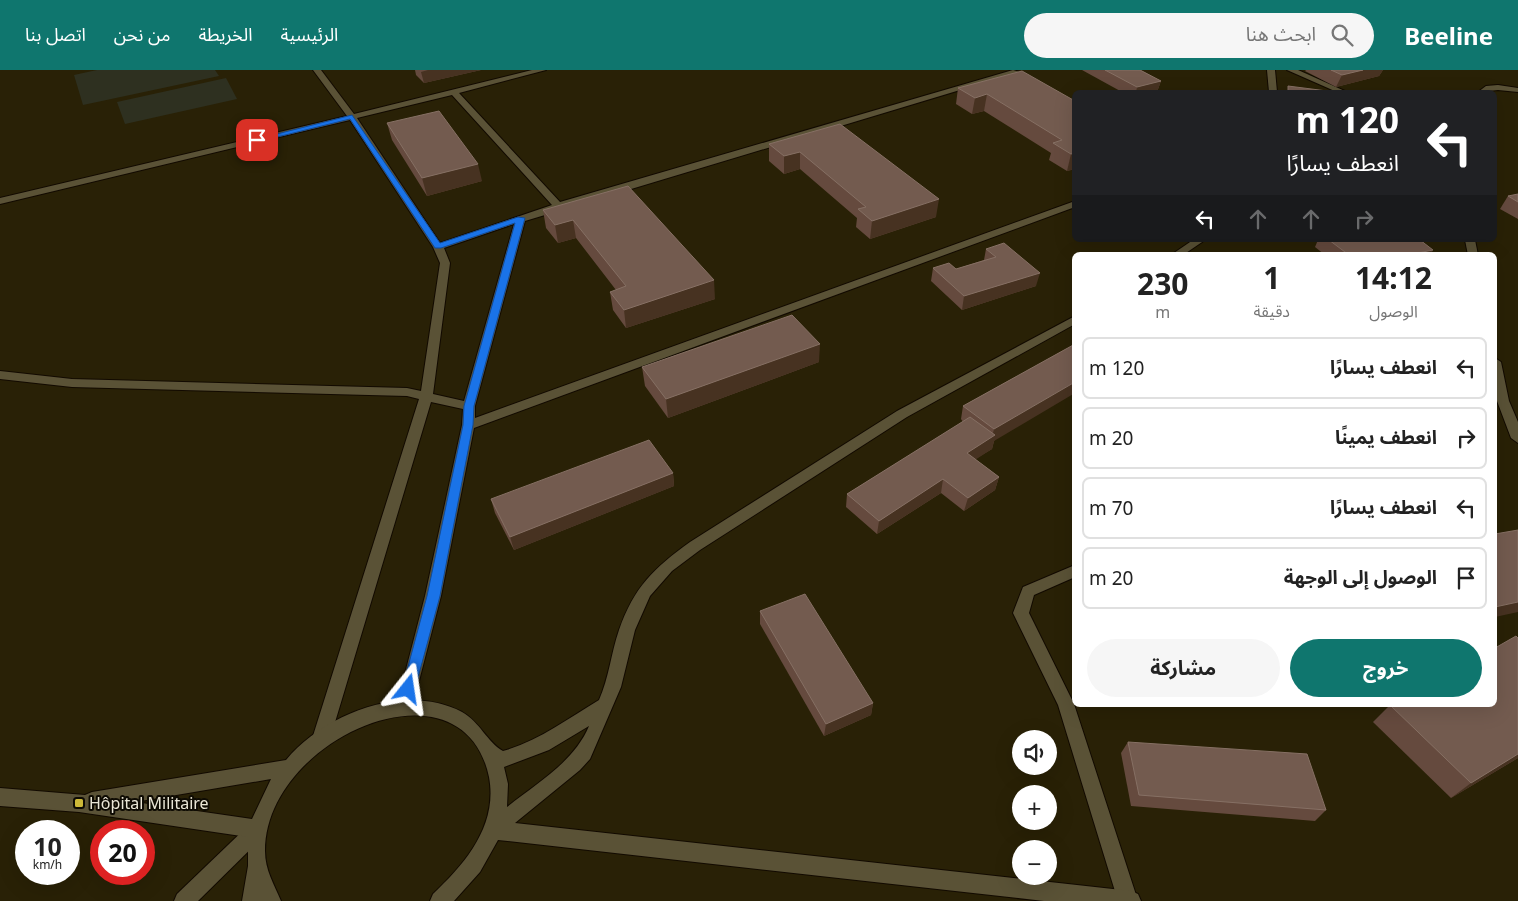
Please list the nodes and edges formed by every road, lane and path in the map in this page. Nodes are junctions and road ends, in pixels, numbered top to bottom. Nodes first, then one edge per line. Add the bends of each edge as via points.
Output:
1 (316, 70) edge
2 (542, 70) edge
3 (1271, 70) edge
4 (1291, 70) edge
5 (1018, 72) edge
6 (1273, 90) edge
7 (1338, 90) edge
8 (1484, 90) edge
9 (1518, 90) edge
10 (454, 92) junction
11 (352, 117) junction
12 (0, 202) edge
13 (1072, 205) edge
14 (558, 206) junction
15 (521, 218) junction
16 (1197, 242) edge
17 (438, 247) junction
18 (1181, 252) edge
19 (1072, 321) edge
20 (1497, 372) edge
21 (0, 375) edge
22 (426, 397) junction
23 (469, 406) junction
24 (468, 425) junction
25 (1518, 438) edge
26 (1072, 572) edge
27 (604, 706) junction
28 (404, 708) junction
29 (321, 739) junction
30 (493, 755) junction
31 (290, 768) junction
32 (0, 797) edge
33 (79, 803) junction
34 (258, 829) junction
35 (493, 830) junction
36 (256, 863) junction
37 (184, 901) edge
38 (252, 901) edge
39 (271, 901) edge
40 (440, 901) edge
41 (1129, 901) edge

1 - 11 street
2 - 10 street
3 - 6 street
4 - 7 street
5 - 14 street
8 - 9 street
10 - 11 street
10 - 14 street
11 - 12 street
11 - 17 street
13 - 24 street
14 - 15 street
15 - 17 street
15 - 23 street
16 - 18 street
17 - 22 street via 445,263
19 - 27 street via 902,414 667,567 644,592 637,607 627,630 613,687
20 - 25 street via 1503,400
21 - 22 street via 72,383 407,392
22 - 23 street
22 - 29 street
23 - 24 street
24 - 28 street via 433,596
26 - 41 street via 1028,591 1021,613 1066,704
27 - 30 street via 552,741 524,754 501,760
27 - 35 street via 584,753
28 - 29 street via 376,712
28 - 30 street via 432,710 457,718 478,734
29 - 31 street
30 - 35 street via 500,778 500,803
31 - 33 street
31 - 34 street via 276,786
32 - 33 street
33 - 34 street
34 - 36 street
34 - 37 street
35 - 40 street via 479,858 458,885
35 - 41 street
36 - 38 street
36 - 39 street via 263,889

